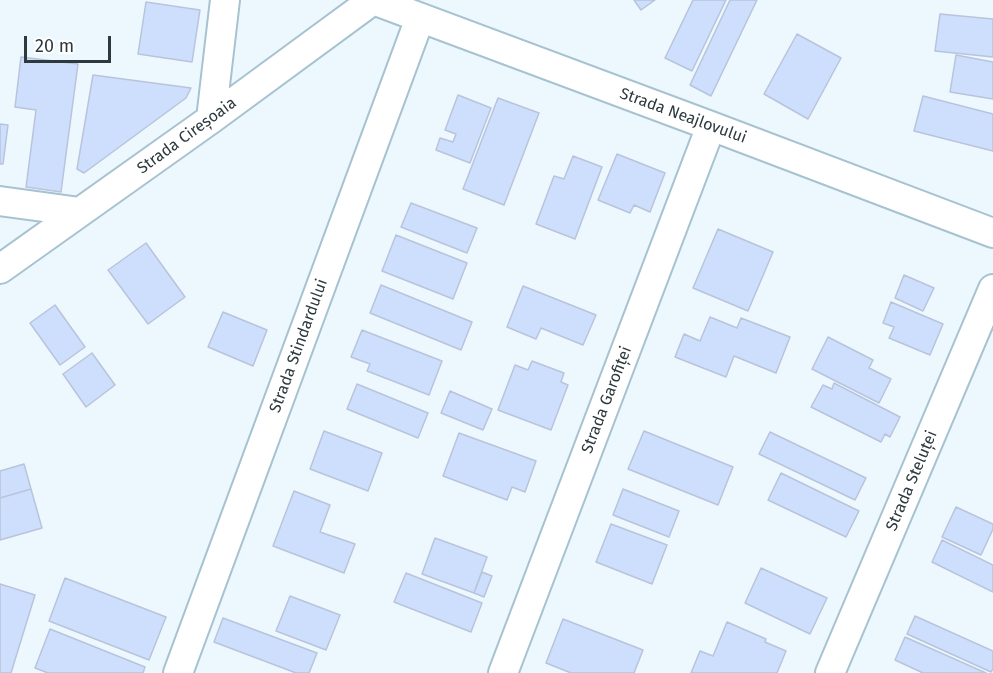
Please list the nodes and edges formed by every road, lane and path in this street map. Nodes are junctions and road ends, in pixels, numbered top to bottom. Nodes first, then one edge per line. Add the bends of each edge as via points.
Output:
1 (225, 0) edge
2 (373, 0) edge
3 (420, 18) junction
4 (211, 119) junction
5 (711, 126) junction
6 (0, 201) edge
7 (80, 212) junction
8 (993, 233) edge
9 (0, 269) edge
10 (993, 289) edge
11 (178, 673) edge
12 (503, 673) edge
13 (830, 673) edge

1 - 4 street
2 - 3 street, Strada Neajlovului
2 - 4 street, Strada Cireșoaia
3 - 5 street, Strada Neajlovului
3 - 11 street, Strada Stindardului
4 - 7 street, Strada Cireșoaia
5 - 8 street, Strada Neajlovului
5 - 12 street, Strada Garofiței
6 - 7 street
7 - 9 street, Strada Cireșoaia
10 - 13 street, Strada Steluței

